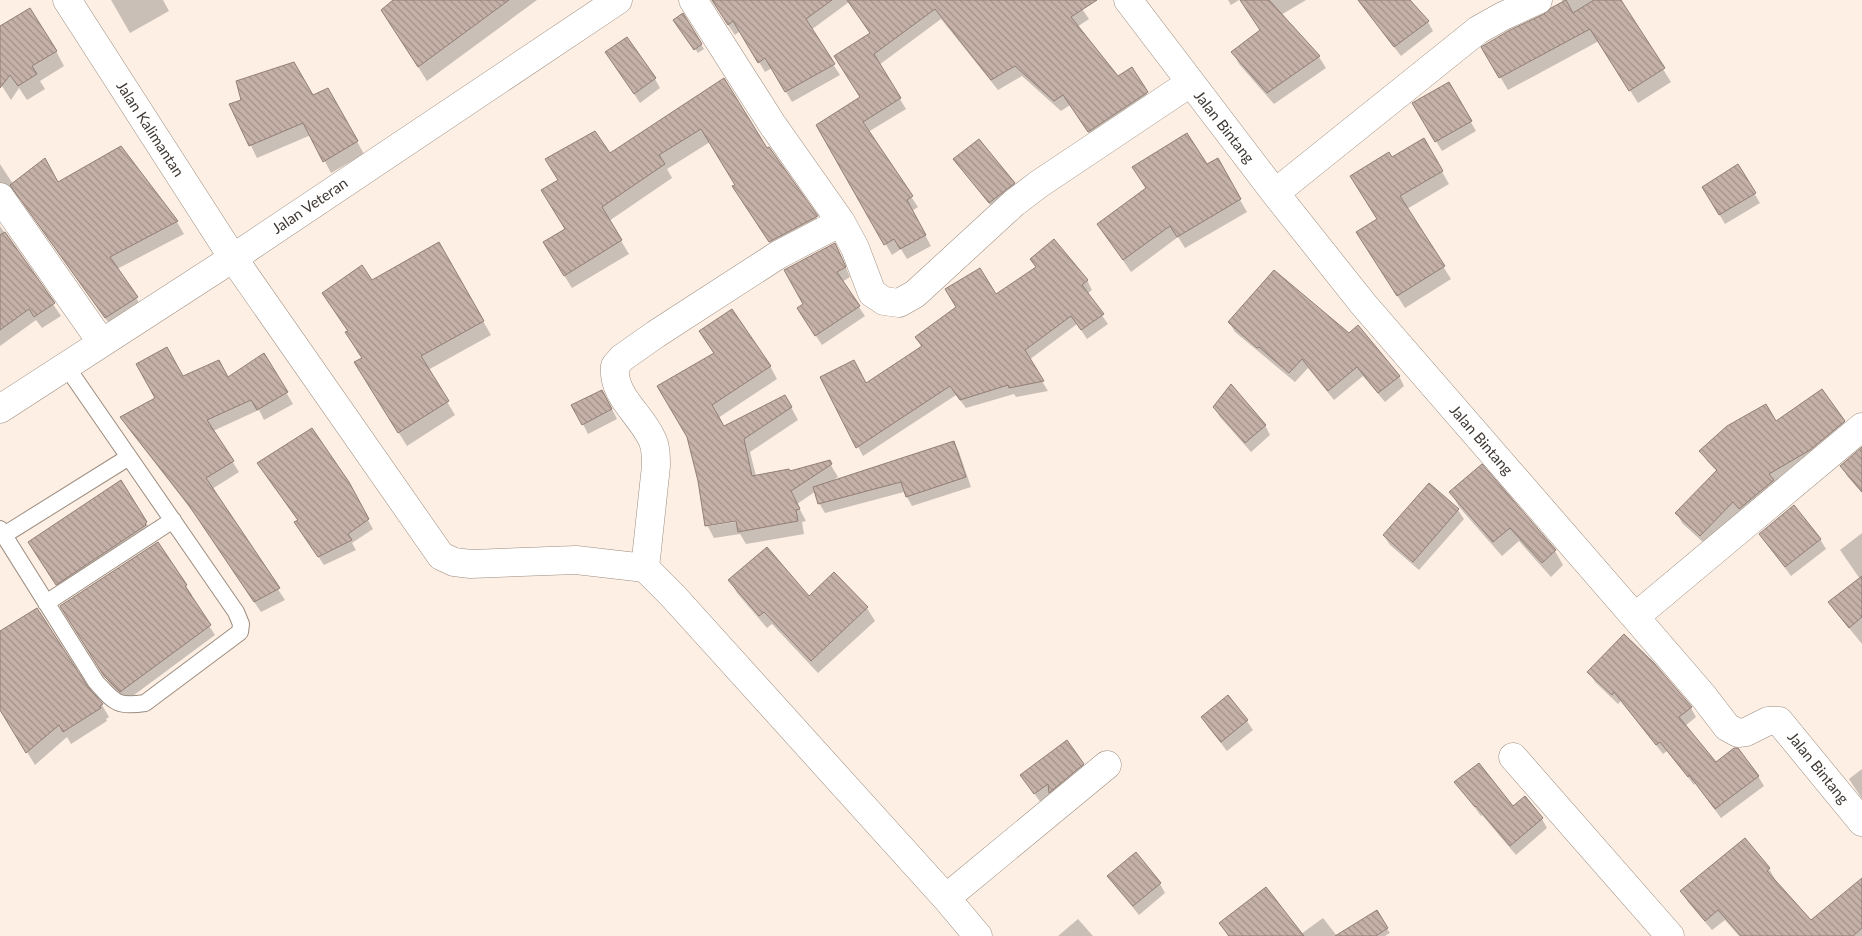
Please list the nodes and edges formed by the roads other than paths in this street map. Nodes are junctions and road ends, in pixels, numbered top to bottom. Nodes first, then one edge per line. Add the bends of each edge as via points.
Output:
1 (67, 0) edge
2 (618, 0) edge
3 (692, 0) edge
4 (1128, 0) edge
5 (1537, 0) edge
6 (1190, 83) junction
7 (1275, 193) junction
8 (0, 197) edge
9 (841, 222) junction
10 (233, 258) junction
11 (102, 343) junction
12 (66, 366) junction
13 (0, 409) edge
14 (1862, 427) edge
15 (129, 457) junction
16 (173, 520) junction
17 (2, 532) edge
18 (645, 568) junction
19 (46, 603) junction
20 (1635, 617) junction
21 (1513, 757) dead end
22 (1106, 765) dead end
23 (1862, 822) edge
24 (946, 898) junction
25 (978, 936) edge
26 (1670, 936) edge

1 - 10 street, Jalan Kalimantan
2 - 10 street, Jalan Veteran
3 - 9 street via 772,124
4 - 6 street, Jalan Bintang
5 - 7 street via 1478,30
6 - 7 street, Jalan Bintang
6 - 9 street via 1039,184 915,294 899,303 884,301 872,293
7 - 20 street, Jalan Bintang via 1364,305
8 - 11 street
9 - 18 street via 778,255 656,334 615,366 619,392 652,439 656,452
10 - 11 street, Jalan Veteran
10 - 18 street, Jalan Kalimantan via 441,556 471,564 576,560
11 - 12 street, Jalan Veteran
12 - 13 street, Jalan Veteran
12 - 15 lane
14 - 20 street
15 - 16 lane
15 - 17 lane
16 - 19 lane
16 - 19 lane via 236,612 241,624 240,632 145,703 127,706 113,701 96,682
17 - 19 lane
18 - 24 street
20 - 23 street, Jalan Bintang via 1727,727 1738,733 1768,721 1779,721
21 - 26 street
22 - 24 street
24 - 25 street

